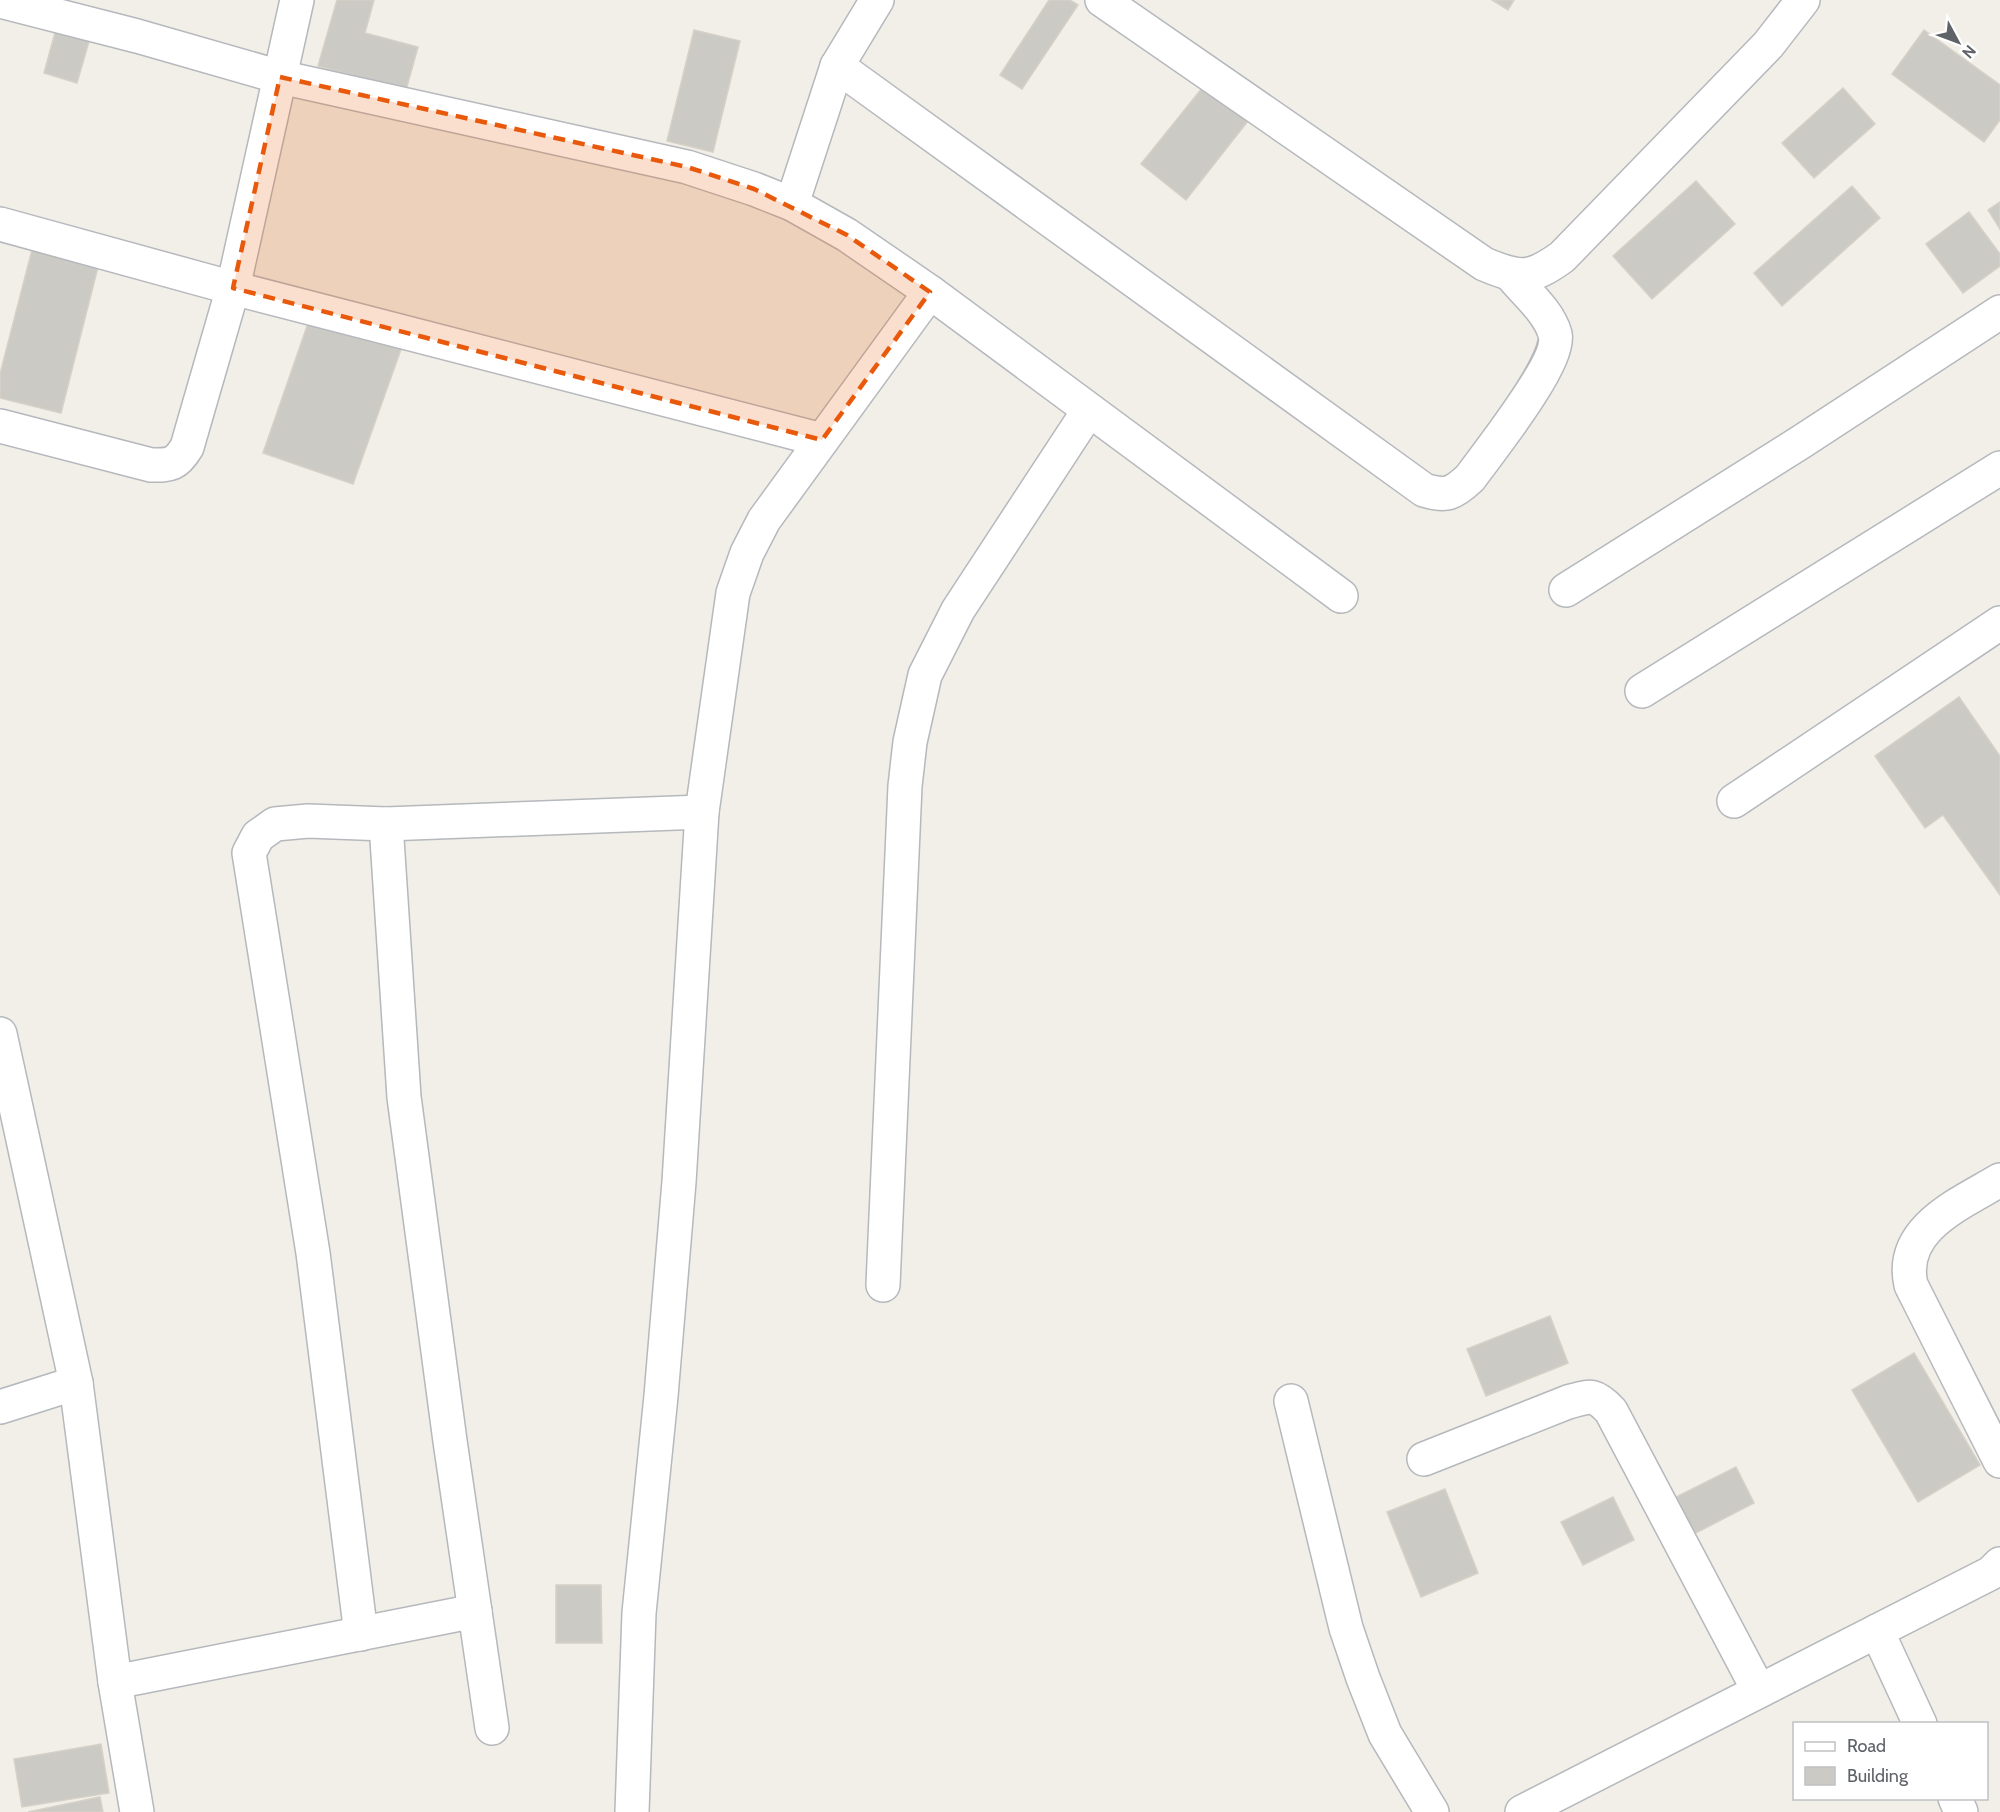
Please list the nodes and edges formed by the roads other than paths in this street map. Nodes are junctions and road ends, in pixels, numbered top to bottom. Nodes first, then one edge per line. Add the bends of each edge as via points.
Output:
1 (297, 0) edge
2 (877, 0) edge
3 (1102, 0) edge
4 (1803, 0) edge
5 (0, 2) edge
6 (837, 66) junction
7 (280, 77) junction
8 (792, 204) junction
9 (0, 225) edge
10 (1511, 276) junction
11 (233, 288) junction
12 (930, 291) junction
13 (2000, 312) edge
14 (1089, 410) junction
15 (0, 426) edge
16 (822, 440) junction
17 (2000, 468) edge
18 (1566, 590) dead end
19 (1341, 596) dead end
20 (2000, 623) edge
21 (1642, 691) dead end
22 (1734, 801) dead end
23 (702, 812) junction
24 (386, 824) junction
25 (0, 1034) edge
26 (2000, 1180) edge
27 (883, 1285) dead end
28 (76, 1383) junction
29 (1291, 1401) dead end
30 (0, 1407) edge
31 (1424, 1459) dead end
32 (2000, 1461) edge
33 (2000, 1564) edge
34 (475, 1611) junction
35 (1877, 1631) junction
36 (361, 1634) junction
37 (115, 1682) junction
38 (1760, 1691) junction
39 (1919, 1722) edge
40 (492, 1728) dead end
41 (138, 1812) edge
42 (632, 1812) edge
43 (1432, 1812) edge
44 (1522, 1812) edge

1 - 7 street
2 - 6 street
3 - 10 street via 1484,264
4 - 10 street via 1768,45 1562,257 1534,274
5 - 7 street
6 - 8 street
6 - 10 street via 1432,493 1441,495 1458,489 1470,478 1542,375 1553,352 1556,337 1551,322
7 - 8 street via 687,167
7 - 11 street
8 - 12 street via 847,235
9 - 11 street
11 - 15 street via 187,447 179,461 151,465
11 - 16 street
12 - 14 street
12 - 16 street
13 - 18 street
14 - 19 street
14 - 27 street via 957,610 925,675 909,742
16 - 23 street via 764,520 733,593
17 - 21 street
20 - 22 street
23 - 24 street
23 - 42 street via 678,1194 639,1613
24 - 34 street via 404,1097
24 - 36 street via 275,824 258,836 249,853 313,1253
25 - 28 street
26 - 32 street via 1925,1229 1912,1249 1907,1270
28 - 30 street
28 - 37 street
29 - 43 street via 1346,1628 1363,1678 1385,1734
31 - 38 street via 1568,1402 1587,1397 1599,1399 1611,1411
33 - 35 street via 1991,1573
34 - 36 street
34 - 40 street
35 - 38 street
35 - 39 street
36 - 37 street
37 - 41 street
38 - 44 street

